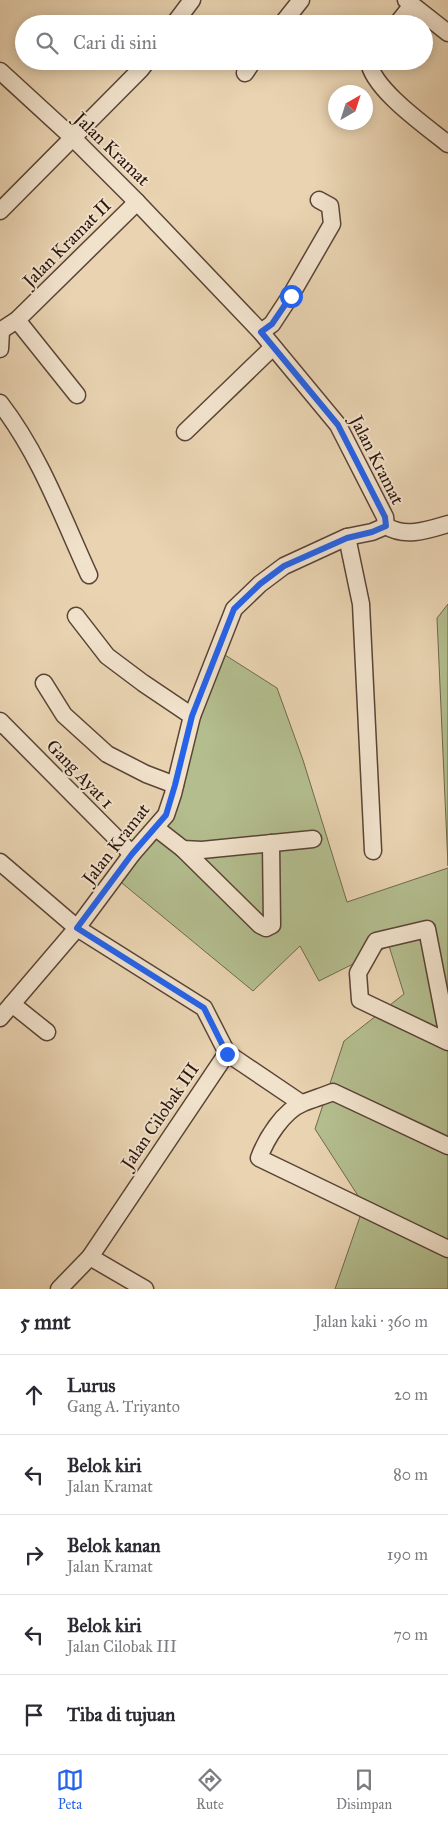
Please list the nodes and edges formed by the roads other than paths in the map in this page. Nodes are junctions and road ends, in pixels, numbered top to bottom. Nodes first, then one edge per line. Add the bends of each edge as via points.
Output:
1 (192, 0) edge
2 (301, 0) edge
3 (409, 3) edge
4 (181, 15) edge
5 (289, 15) edge
6 (402, 15) edge
7 (424, 15) edge
8 (433, 22) edge
9 (448, 34) edge
10 (0, 70) edge
11 (140, 70) edge
12 (370, 70) edge
13 (72, 137) junction
14 (448, 144) edge
15 (319, 200) dead end
16 (137, 202) junction
17 (0, 211) edge
18 (17, 320) junction
19 (1, 331) edge
20 (261, 332) junction
21 (273, 347) junction
22 (0, 349) edge
23 (77, 396) dead end
24 (0, 403) edge
25 (186, 432) dead end
26 (448, 524) edge
27 (386, 526) junction
28 (347, 538) junction
29 (89, 575) dead end
30 (76, 616) dead end
31 (44, 683) dead end
32 (192, 716) junction
33 (0, 721) edge
34 (175, 785) junction
35 (156, 828) junction
36 (313, 839) dead end
37 (271, 843) junction
38 (183, 849) junction
39 (373, 851) dead end
40 (132, 854) junction
41 (0, 862) edge
42 (77, 928) junction
43 (12, 1004) junction
44 (0, 1018) edge
45 (48, 1032) dead end
46 (448, 1037) edge
47 (448, 1042) edge
48 (227, 1054) junction
49 (301, 1103) junction
50 (448, 1146) edge
51 (448, 1249) edge
52 (90, 1257) junction
53 (59, 1289) edge
54 (144, 1289) edge

1 - 4 street
2 - 5 street
3 - 6 street
3 - 7 street
8 - 9 street
10 - 13 street, Jalan Kramat
11 - 13 street
12 - 14 street via 392,99
13 - 16 street, Jalan Kramat
13 - 17 street
15 - 20 street via 330,206 332,224 291,296 272,324
16 - 18 street, Jalan Kramat II
16 - 20 street, Jalan Kramat
18 - 19 street, Jalan Kramat II
18 - 23 street
19 - 22 street
20 - 21 street, Jalan Kramat
21 - 25 street
21 - 27 street, Jalan Kramat via 338,425 385,517
24 - 29 street via 43,472
26 - 27 street via 420,532 395,531
27 - 28 street, Jalan Kramat
28 - 32 street, Jalan Kramat via 284,566 234,609
28 - 39 street via 361,604
30 - 32 street via 107,656
31 - 34 street via 64,715 107,754
32 - 34 street, Jalan Kramat
33 - 40 street, Gang Ayat 1
34 - 35 street, Jalan Kramat via 166,815
35 - 38 street
35 - 40 street, Jalan Kramat
36 - 37 street
37 - 38 street
37 - 38 street via 272,925 266,928
40 - 42 street, Jalan Kramat
41 - 42 street
42 - 43 street, Jalan Kramat
42 - 48 street via 204,1008
43 - 44 street, Jalan Kramat
43 - 45 street
46 - 47 street via 427,929 376,941 358,973 360,1000
48 - 49 street
48 - 52 street, Jalan Cilobak III
49 - 50 street via 333,1092
49 - 51 street via 266,1140 259,1158
52 - 53 street, Jalan Cilobak III
52 - 54 street

